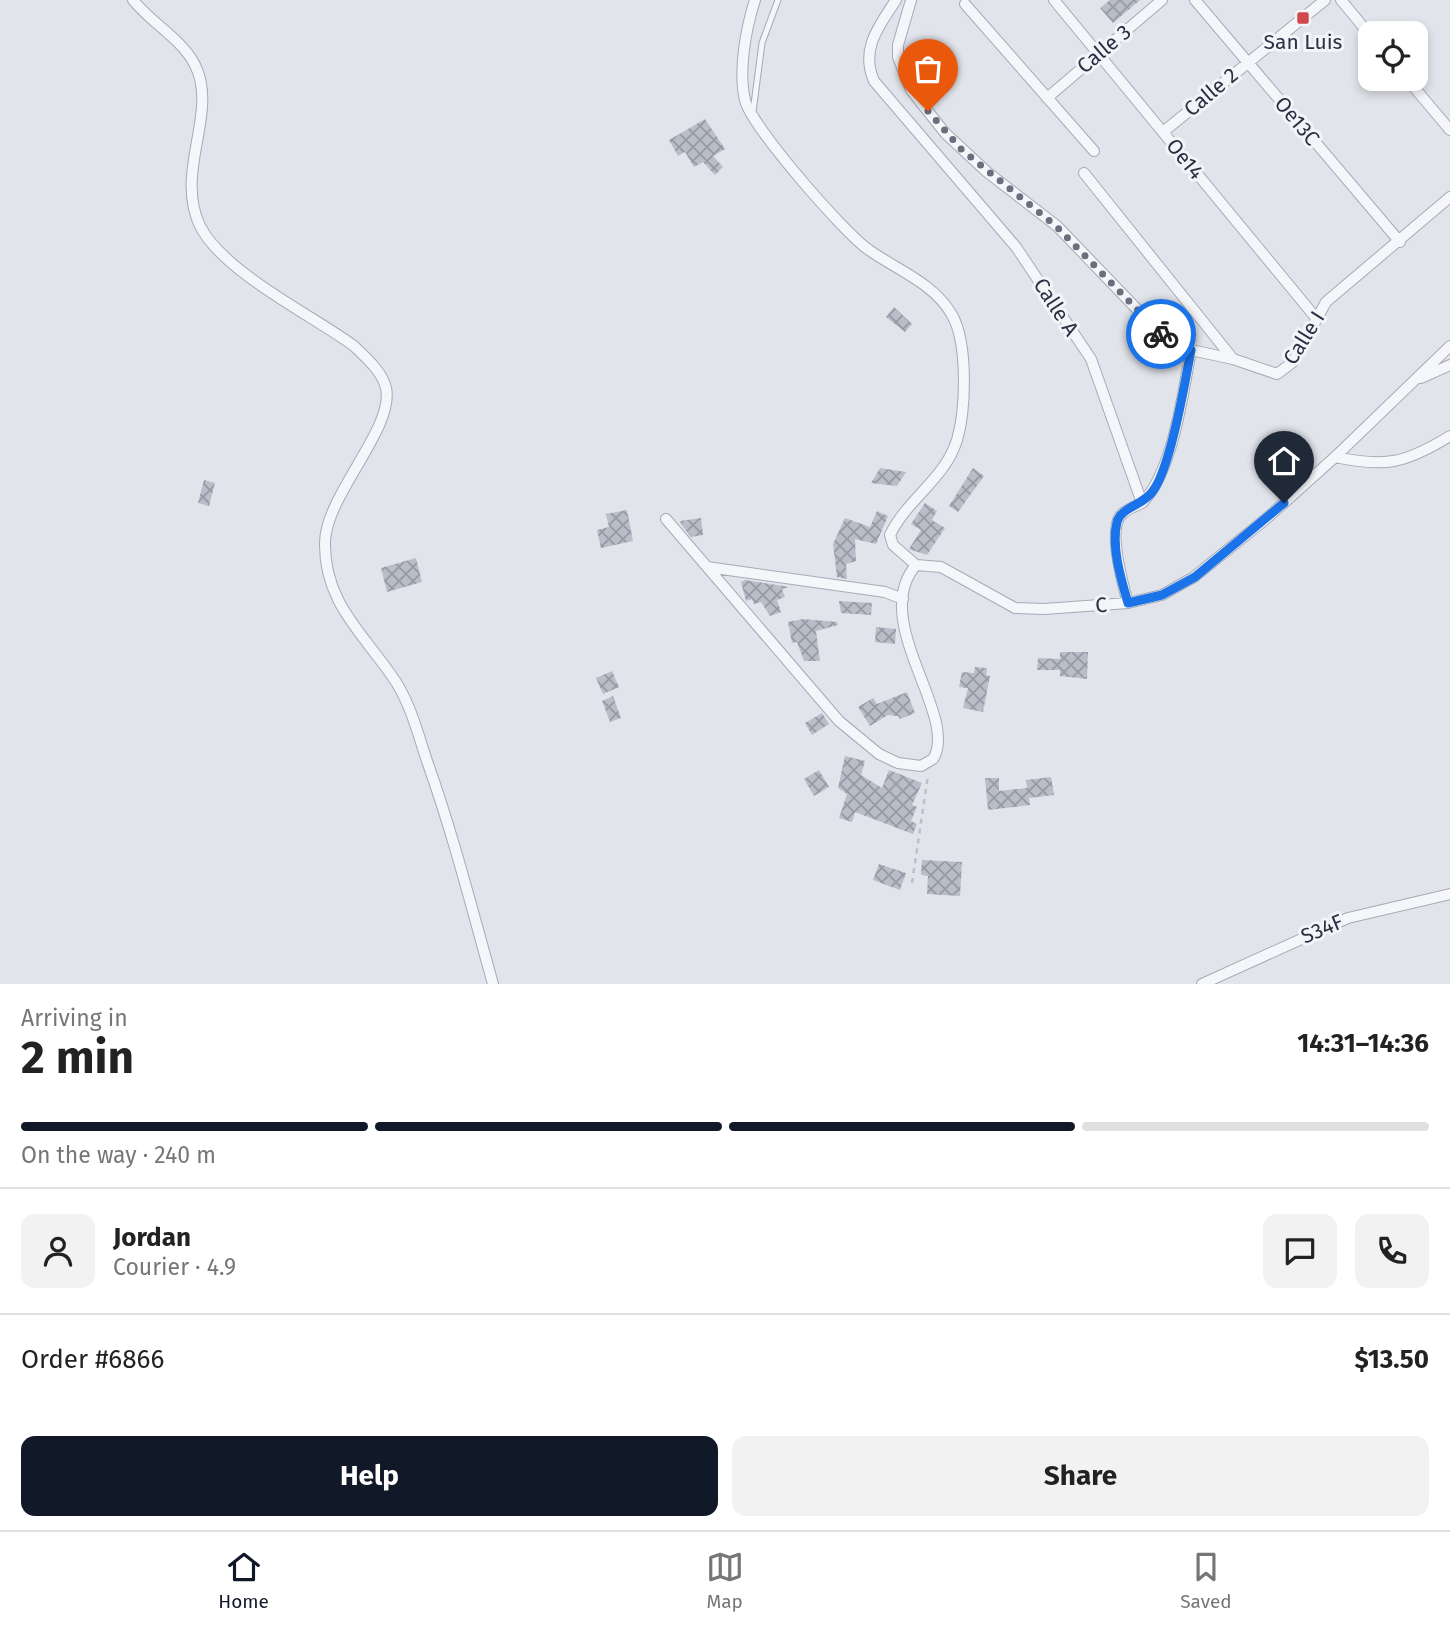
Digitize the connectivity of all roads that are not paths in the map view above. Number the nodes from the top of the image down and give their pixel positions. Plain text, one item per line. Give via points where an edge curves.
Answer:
1 (133, 0) edge
2 (755, 0) edge
3 (778, 0) edge
4 (896, 0) edge
5 (911, 0) edge
6 (1054, 0) edge
7 (1162, 0) edge
8 (1195, 0) edge
9 (1325, 0) edge
10 (1340, 0) edge
11 (965, 4) dead end
12 (1358, 21) edge
13 (1100, 53) junction
14 (1247, 61) junction
15 (1417, 91) edge
16 (1047, 98) junction
17 (753, 115) junction
18 (1450, 130) edge
19 (1163, 132) junction
20 (1094, 151) dead end
21 (1084, 173) dead end
22 (1450, 197) edge
23 (1400, 242) junction
24 (1316, 318) junction
25 (1450, 346) edge
26 (1191, 350) junction
27 (1233, 359) junction
28 (1450, 365) edge
29 (1412, 383) junction
30 (1450, 436) edge
31 (1335, 457) junction
32 (1142, 503) junction
33 (666, 519) dead end
34 (916, 565) junction
35 (706, 567) junction
36 (903, 599) junction
37 (1128, 603) junction
38 (1450, 894) edge
39 (493, 984) edge
40 (1202, 984) edge

1 - 39 street via 188,54 204,88 191,188 200,226 211,243 242,270 354,346 386,388 384,413 328,521 329,567 338,602 351,626 394,679 412,718 443,807
2 - 17 street via 744,62 744,97
3 - 17 lane via 762,43
4 - 32 street, Calle A via 869,48 867,61 874,81 1016,247 1091,359
5 - 26 street via 898,58 911,90 936,122 962,150 1056,226 1158,331
6 - 13 street, Oe14
7 - 13 street, Calle 3
8 - 14 street, Oe13C
9 - 14 street, Calle 2
10 - 12 street
11 - 16 street
13 - 16 street, Calle 3
13 - 19 street, Oe14
14 - 19 street, Calle 2
14 - 23 street, Oe13C
15 - 18 street
16 - 20 street
17 - 34 street via 849,234 916,278 946,306 957,326 965,380 956,443 941,471 890,535 893,545
19 - 24 street, Oe14
21 - 27 street
22 - 23 street, Calle I
23 - 24 street, Calle I via 1336,292
24 - 27 street, Calle I via 1293,362 1282,372 1272,374
25 - 29 street, C
26 - 27 street
26 - 32 street via 1162,471
28 - 29 street
29 - 31 street, C
30 - 31 street via 1393,464
31 - 37 street, C via 1195,577 1162,595
32 - 37 street via 1122,513 1116,526 1119,569
33 - 35 street
34 - 36 street via 906,579
34 - 37 street, C via 941,567 1015,608
35 - 36 street via 886,592
35 - 36 street via 839,721 879,754 912,766 929,764 938,741 928,695 902,625
38 - 40 street, S34F via 1348,918

